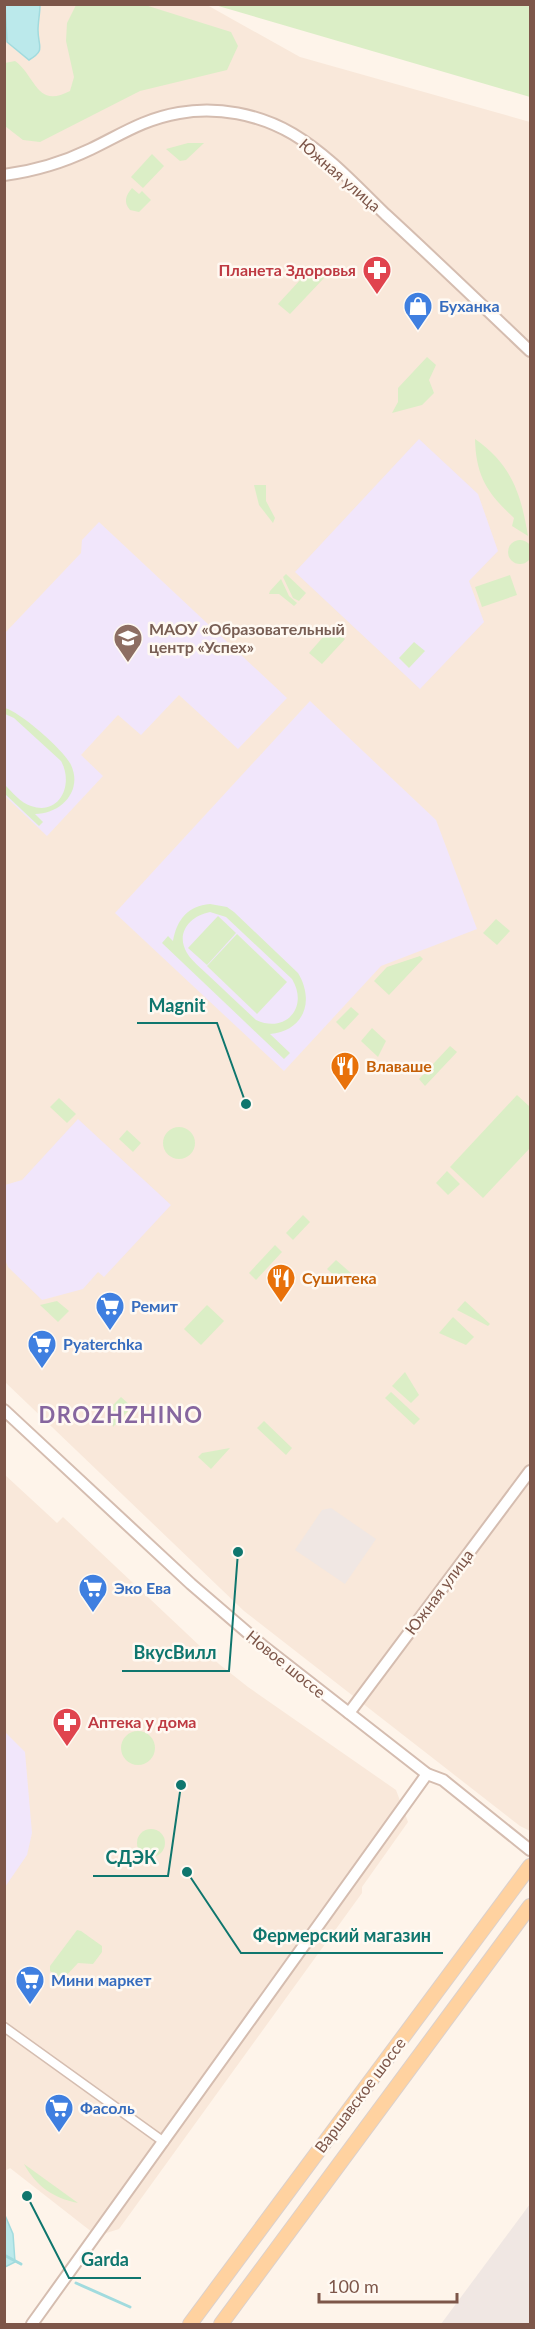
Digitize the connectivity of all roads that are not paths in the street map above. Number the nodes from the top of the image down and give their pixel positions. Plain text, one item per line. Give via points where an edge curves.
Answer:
1 (4, 175) edge
2 (531, 351) edge
3 (4, 1410) edge
4 (531, 1471) edge
5 (349, 1713) junction
6 (427, 1774) junction
7 (531, 1850) edge
8 (531, 1866) edge
9 (531, 1906) edge
10 (4, 2027) edge
11 (164, 2142) junction
12 (32, 2325) edge
13 (190, 2325) edge
14 (221, 2325) edge

1 - 2 street, Южная улица via 60,162 121,132 177,113 226,111 262,120 292,134 331,163
3 - 5 street, Новое шоссе via 191,1584
4 - 5 street, Южная улица
5 - 6 street, Новое шоссе
6 - 7 street, Новое шоссе via 443,1780
6 - 11 street
8 - 13 main road, Варшавское шоссе
9 - 14 main road, Варшавское шоссе
10 - 11 street
11 - 12 street

